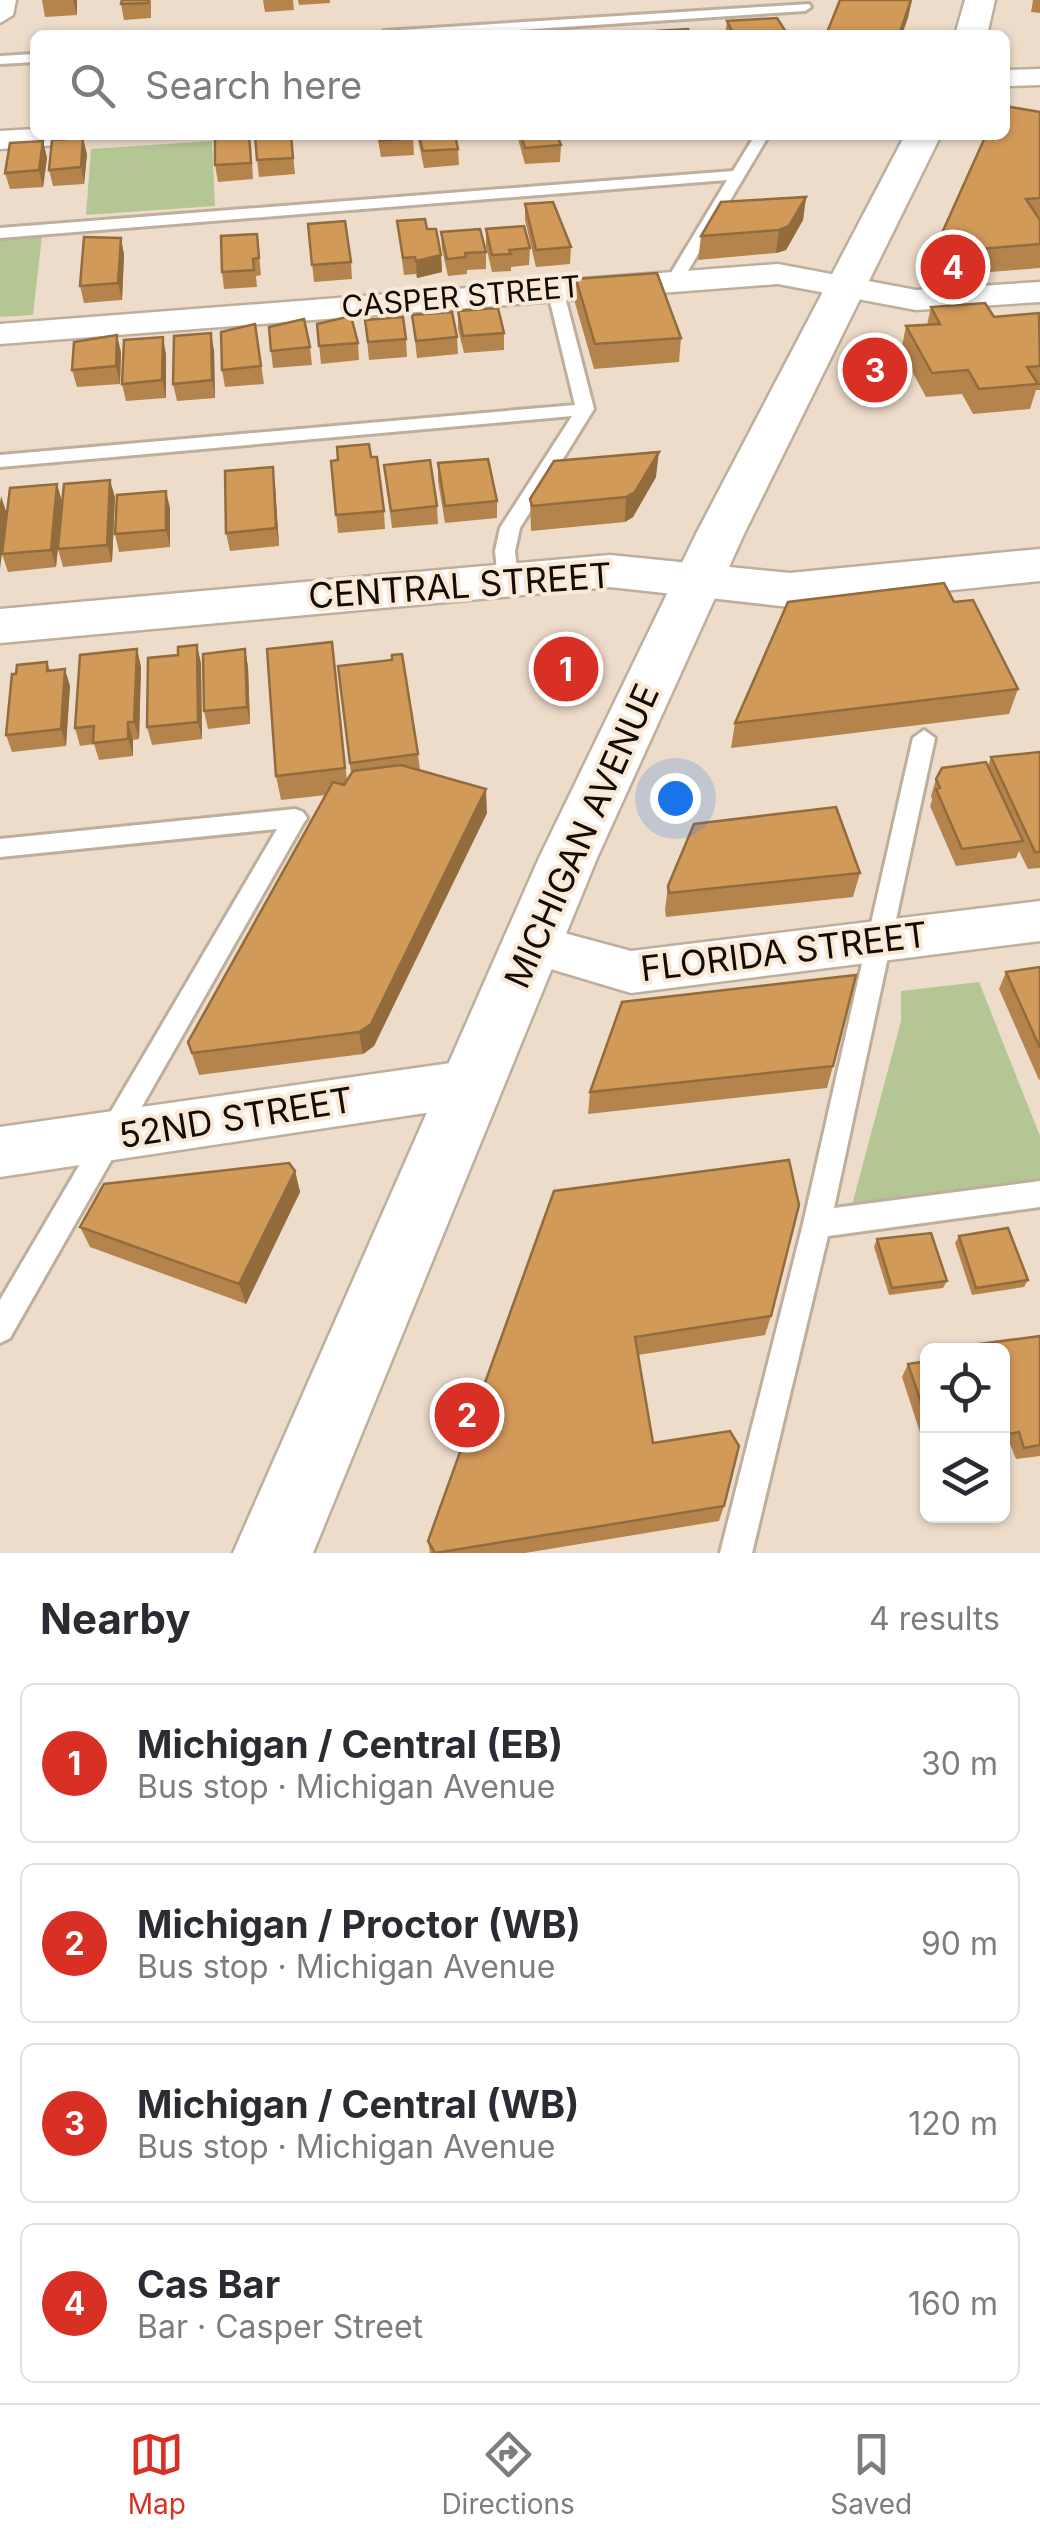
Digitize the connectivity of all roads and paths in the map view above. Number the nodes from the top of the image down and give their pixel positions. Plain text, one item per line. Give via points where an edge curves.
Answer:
1 (2, 0) edge
2 (980, 0) edge
3 (805, 7) dead end
4 (0, 15) edge
5 (459, 30) edge
6 (972, 30) edge
7 (30, 58) edge
8 (0, 60) edge
9 (1040, 77) edge
10 (1010, 78) edge
11 (30, 138) edge
12 (0, 140) edge
13 (759, 140) edge
14 (920, 140) edge
15 (738, 175) junction
16 (0, 233) edge
17 (674, 281) junction
18 (846, 286) junction
19 (554, 289) junction
20 (1040, 292) edge
21 (0, 334) edge
22 (585, 409) junction
23 (0, 461) edge
24 (1040, 565) edge
25 (508, 580) junction
26 (697, 580) junction
27 (0, 626) edge
28 (924, 738) dead end
29 (0, 848) edge
30 (1040, 921) edge
31 (880, 941) junction
32 (531, 944) junction
33 (472, 1083) junction
34 (109, 1140) junction
35 (0, 1152) edge
36 (1040, 1194) edge
37 (816, 1224) junction
38 (0, 1328) edge
39 (273, 1553) edge
40 (736, 1553) edge

1 - 4 street
2 - 6 main road
3 - 5 lane
7 - 8 lane
9 - 10 street
11 - 12 street
13 - 15 lane
14 - 18 main road, MICHIGAN AVENUE
15 - 16 lane
15 - 17 lane
17 - 18 street, CASPER STREET via 778,274
17 - 19 street, CASPER STREET
18 - 20 street, CASPER STREET via 916,300
18 - 26 main road, MICHIGAN AVENUE
19 - 21 street, CASPER STREET
19 - 22 lane
22 - 23 lane
22 - 25 lane via 510,528
24 - 26 main road, CENTRAL STREET via 790,590
25 - 26 main road, CENTRAL STREET via 610,572
25 - 27 main road, CENTRAL STREET
26 - 32 main road, MICHIGAN AVENUE
28 - 31 lane
29 - 34 lane via 295,818
30 - 31 street, FLORIDA STREET
31 - 32 street, FLORIDA STREET via 631,972
31 - 37 lane
32 - 33 main road, MICHIGAN AVENUE
33 - 34 street, 52ND STREET
33 - 39 main road, MICHIGAN AVENUE
34 - 35 street, 52ND STREET
34 - 38 lane
36 - 37 lane
37 - 40 lane

